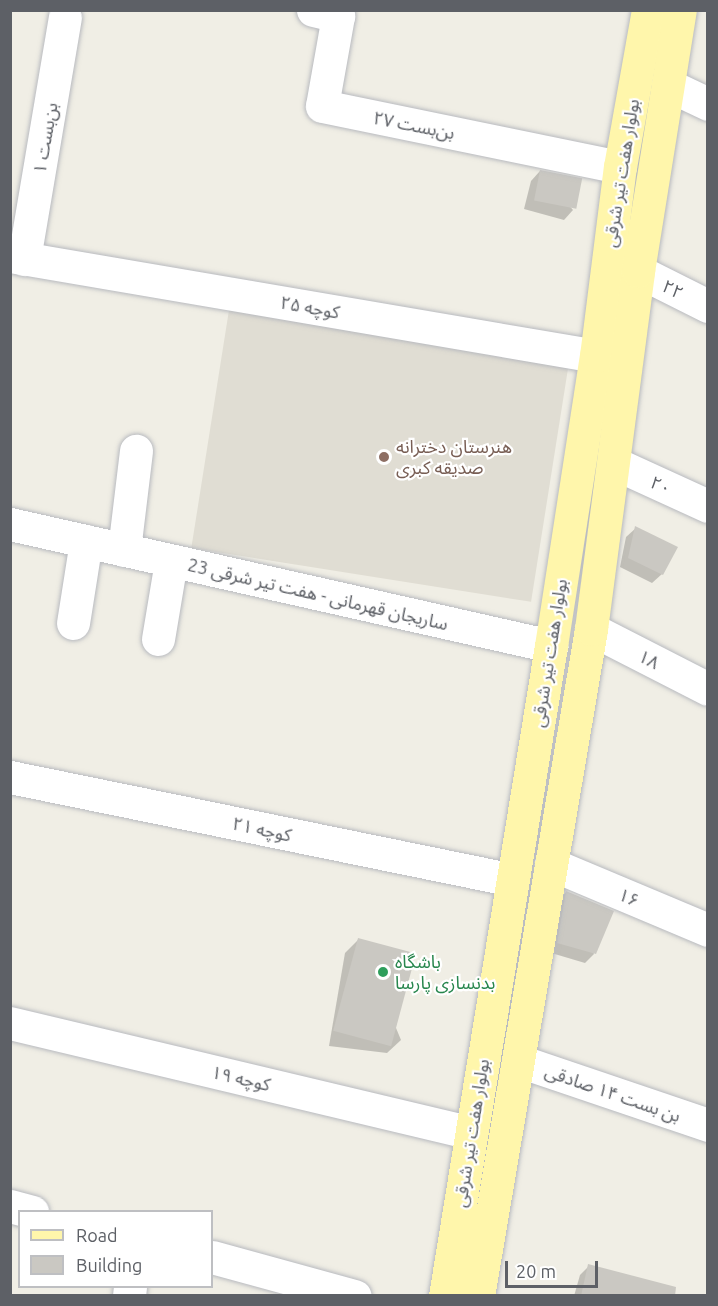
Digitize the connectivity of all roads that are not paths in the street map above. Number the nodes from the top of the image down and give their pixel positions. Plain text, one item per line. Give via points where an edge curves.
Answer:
1 (313, 10) edge
2 (648, 10) edge
3 (680, 10) edge
4 (65, 17) dead end
5 (668, 85) junction
6 (708, 104) edge
7 (620, 166) junction
8 (17, 257) edge
9 (638, 271) junction
10 (708, 306) edge
11 (596, 356) junction
12 (136, 451) dead end
13 (614, 463) junction
14 (708, 506) edge
15 (10, 524) edge
16 (86, 541) junction
17 (566, 545) junction
18 (124, 550) junction
19 (601, 553) junction
20 (171, 561) junction
21 (73, 623) dead end
22 (591, 629) junction
23 (158, 639) dead end
24 (550, 646) junction
25 (708, 689) edge
26 (10, 777) edge
27 (551, 864) junction
28 (513, 880) junction
29 (708, 930) edge
30 (10, 1023) edge
31 (519, 1061) junction
32 (708, 1125) edge
33 (471, 1133) junction
34 (10, 1206) edge
35 (25, 1210) edge
36 (213, 1257) edge
37 (355, 1296) edge
38 (445, 1296) edge
39 (478, 1296) edge

1 - 7 street, بن‌بست ۲۷ via 338,16 322,106
2 - 7 main road, بولوار هفت تیر شرقی
3 - 5 main road, بولوار هفت تیر شرقی
4 - 8 street, بن‌بست ۱
5 - 6 street
5 - 9 main road, بولوار هفت تیر شرقی
7 - 11 main road, بولوار هفت تیر شرقی
8 - 11 street, کوچه ۲۵
9 - 10 street, ۲۲
9 - 13 main road, بولوار هفت تیر شرقی
11 - 17 main road, بولوار هفت تیر شرقی
12 - 18 street
13 - 14 street, ۲۰
13 - 19 main road, بولوار هفت تیر شرقی
15 - 16 street, ساریجان قهرمانی - هفت تیر شرقی 23
16 - 18 street, ساریجان قهرمانی - هفت تیر شرقی 23
16 - 21 street
17 - 19 main road
17 - 24 main road, بولوار هفت تیر شرقی
18 - 20 street, ساریجان قهرمانی - هفت تیر شرقی 23
19 - 22 main road, بولوار هفت تیر شرقی
20 - 23 street
20 - 24 street, ساریجان قهرمانی - هفت تیر شرقی 23
22 - 25 street, ۱۸
22 - 27 main road, بولوار هفت تیر شرقی
24 - 28 main road, بولوار هفت تیر شرقی
26 - 28 street, کوچه ۲۱
27 - 29 street, ۱۶
27 - 31 main road, بولوار هفت تیر شرقی
28 - 33 main road, بولوار هفت تیر شرقی
30 - 33 street, کوچه ۱۹
31 - 32 street, بن بست ۱۴ صادقی
31 - 39 main road, بولوار هفت تیر شرقی
33 - 38 main road, بولوار هفت تیر شرقی
34 - 35 street
36 - 37 street

